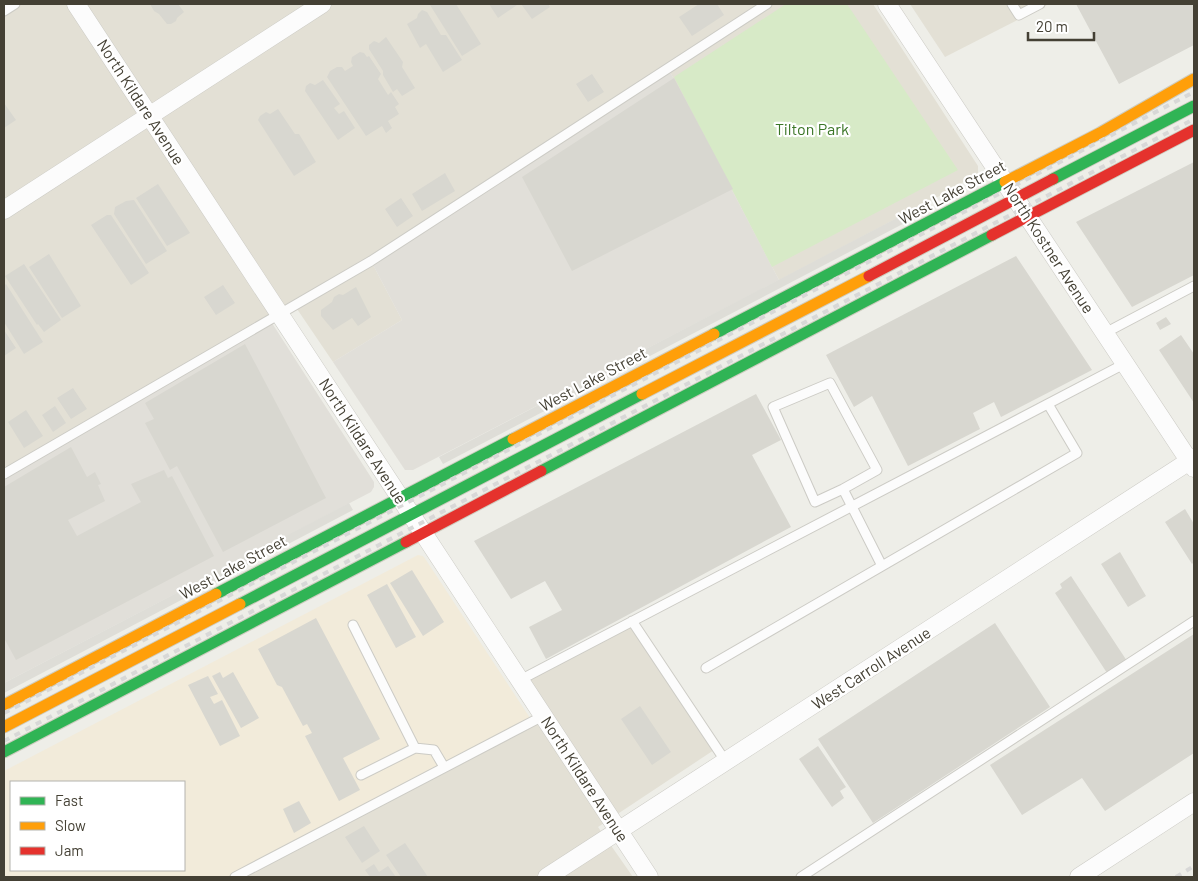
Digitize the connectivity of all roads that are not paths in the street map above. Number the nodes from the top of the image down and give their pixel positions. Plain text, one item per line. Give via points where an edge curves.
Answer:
1 (14, 4) edge
2 (76, 4) edge
3 (322, 4) edge
4 (767, 4) edge
5 (887, 4) edge
6 (1012, 4) edge
7 (1040, 4) edge
8 (4, 10) edge
9 (1194, 79) edge
10 (1194, 106) edge
11 (150, 115) junction
12 (1194, 130) edge
13 (1006, 182) junction
14 (1017, 198) junction
15 (4, 210) edge
16 (1029, 216) junction
17 (1194, 286) edge
18 (280, 315) junction
19 (1105, 333) junction
20 (1126, 364) junction
21 (1048, 404) junction
22 (1193, 462) edge
23 (4, 474) edge
24 (843, 489) junction
25 (400, 498) junction
26 (852, 506) junction
27 (411, 514) junction
28 (422, 532) junction
29 (882, 566) junction
30 (632, 621) junction
31 (1194, 621) edge
32 (353, 624) dead end
33 (706, 668) dead end
34 (520, 680) junction
35 (4, 705) edge
36 (543, 716) junction
37 (4, 727) edge
38 (415, 748) junction
39 (4, 752) edge
40 (726, 762) junction
41 (444, 767) junction
42 (361, 775) dead end
43 (1194, 802) edge
44 (618, 831) junction
45 (235, 877) edge
46 (547, 877) edge
47 (649, 877) edge
48 (801, 877) edge
49 (1079, 877) edge

1 - 8 lane
2 - 11 street, North Kildare Avenue
3 - 11 street
4 - 18 lane via 379,255
5 - 13 street, North Kostner Avenue
6 - 7 lane via 1019,14
9 - 13 main road, West Lake Street
10 - 14 main road
11 - 15 street
11 - 18 street, North Kildare Avenue
12 - 16 main road
13 - 14 street, North Kostner Avenue
13 - 25 main road, West Lake Street
14 - 16 street, North Kostner Avenue
14 - 27 main road
16 - 19 street, North Kostner Avenue
16 - 28 main road
17 - 19 lane
18 - 23 lane
18 - 25 street, North Kildare Avenue
19 - 20 street, North Kostner Avenue
20 - 21 lane
20 - 22 street, North Kostner Avenue
21 - 26 lane
21 - 29 lane via 1078,453
22 - 40 street, West Carroll Avenue
24 - 24 lane via 877,470 830,383 773,407 814,502
24 - 26 lane
25 - 27 street, North Kildare Avenue
25 - 35 main road, West Lake Street
26 - 29 lane
26 - 30 lane
27 - 28 street, North Kildare Avenue
27 - 37 main road
28 - 34 street, North Kildare Avenue
28 - 39 main road
29 - 33 lane
30 - 34 lane
30 - 40 lane
31 - 48 lane
32 - 38 lane
34 - 36 street, North Kildare Avenue
36 - 41 lane
36 - 44 street, North Kildare Avenue
38 - 41 lane via 434,750
38 - 42 lane
40 - 44 street, West Carroll Avenue
41 - 45 lane
43 - 49 street
44 - 46 street, West Carroll Avenue
44 - 47 street, North Kildare Avenue

